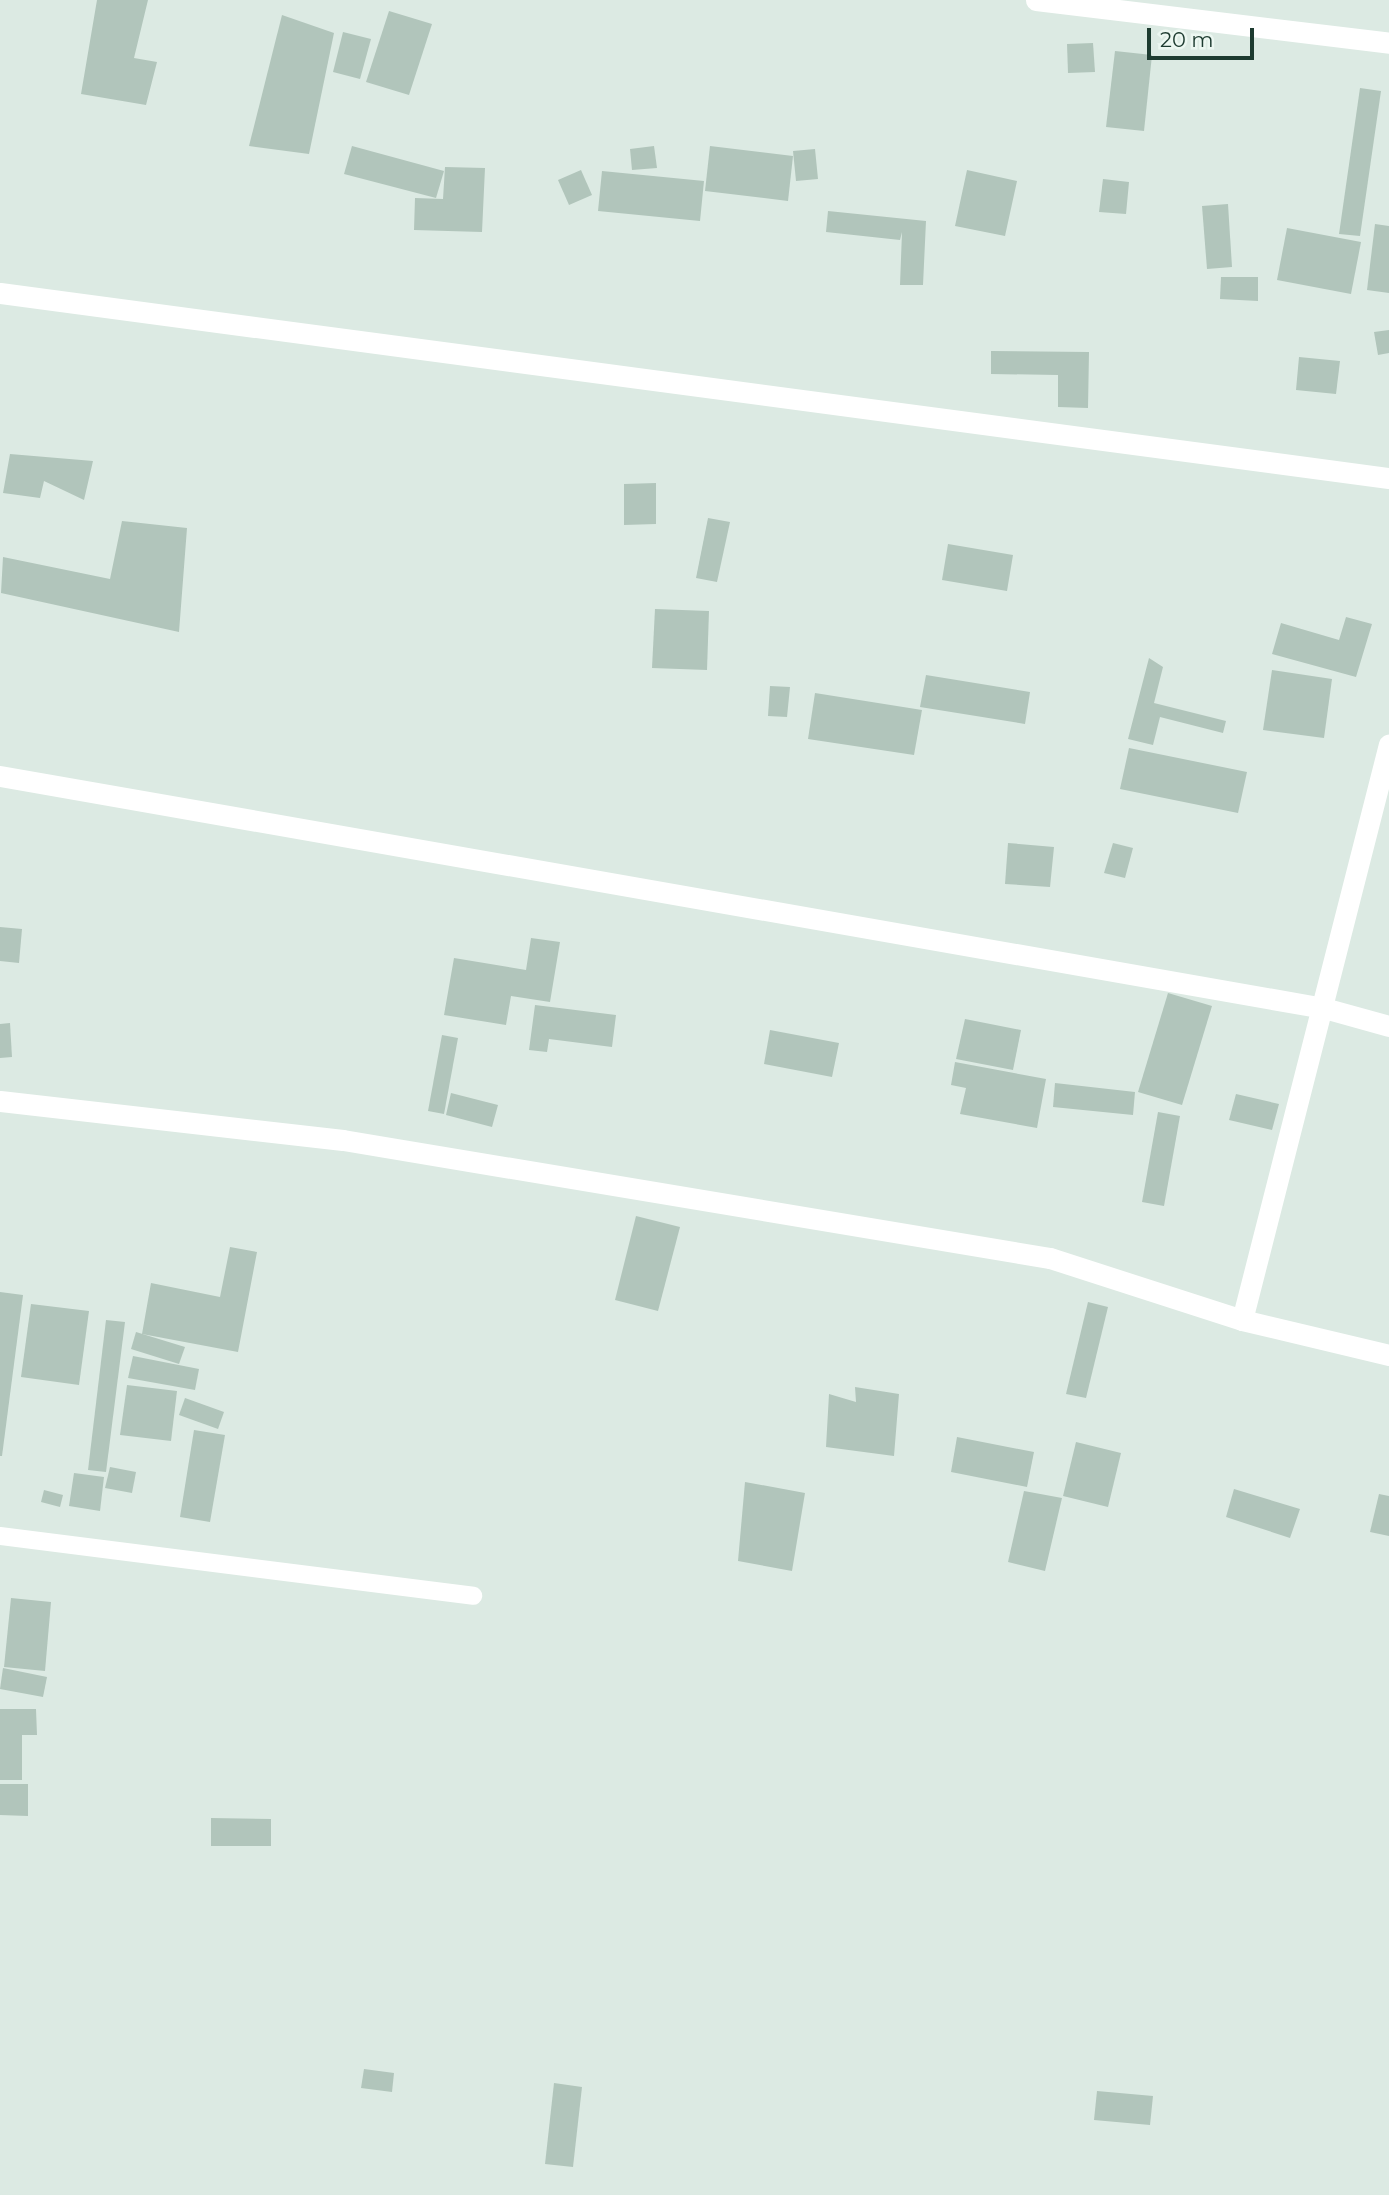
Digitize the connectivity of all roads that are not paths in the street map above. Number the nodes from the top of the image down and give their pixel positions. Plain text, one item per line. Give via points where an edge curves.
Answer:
1 (1036, 0) edge
2 (1389, 43) edge
3 (0, 293) edge
4 (1389, 478) edge
5 (1389, 744) edge
6 (0, 776) edge
7 (1381, 792) edge
8 (1324, 1008) junction
9 (1389, 1026) edge
10 (0, 1101) edge
11 (1242, 1320) junction
12 (1389, 1355) edge
13 (0, 1536) edge
14 (473, 1596) dead end

1 - 2 street
3 - 4 street
5 - 7 street
6 - 8 street
7 - 8 street
8 - 9 street
8 - 11 street
10 - 11 street via 343,1140 1050,1258
11 - 12 street
13 - 14 lane

